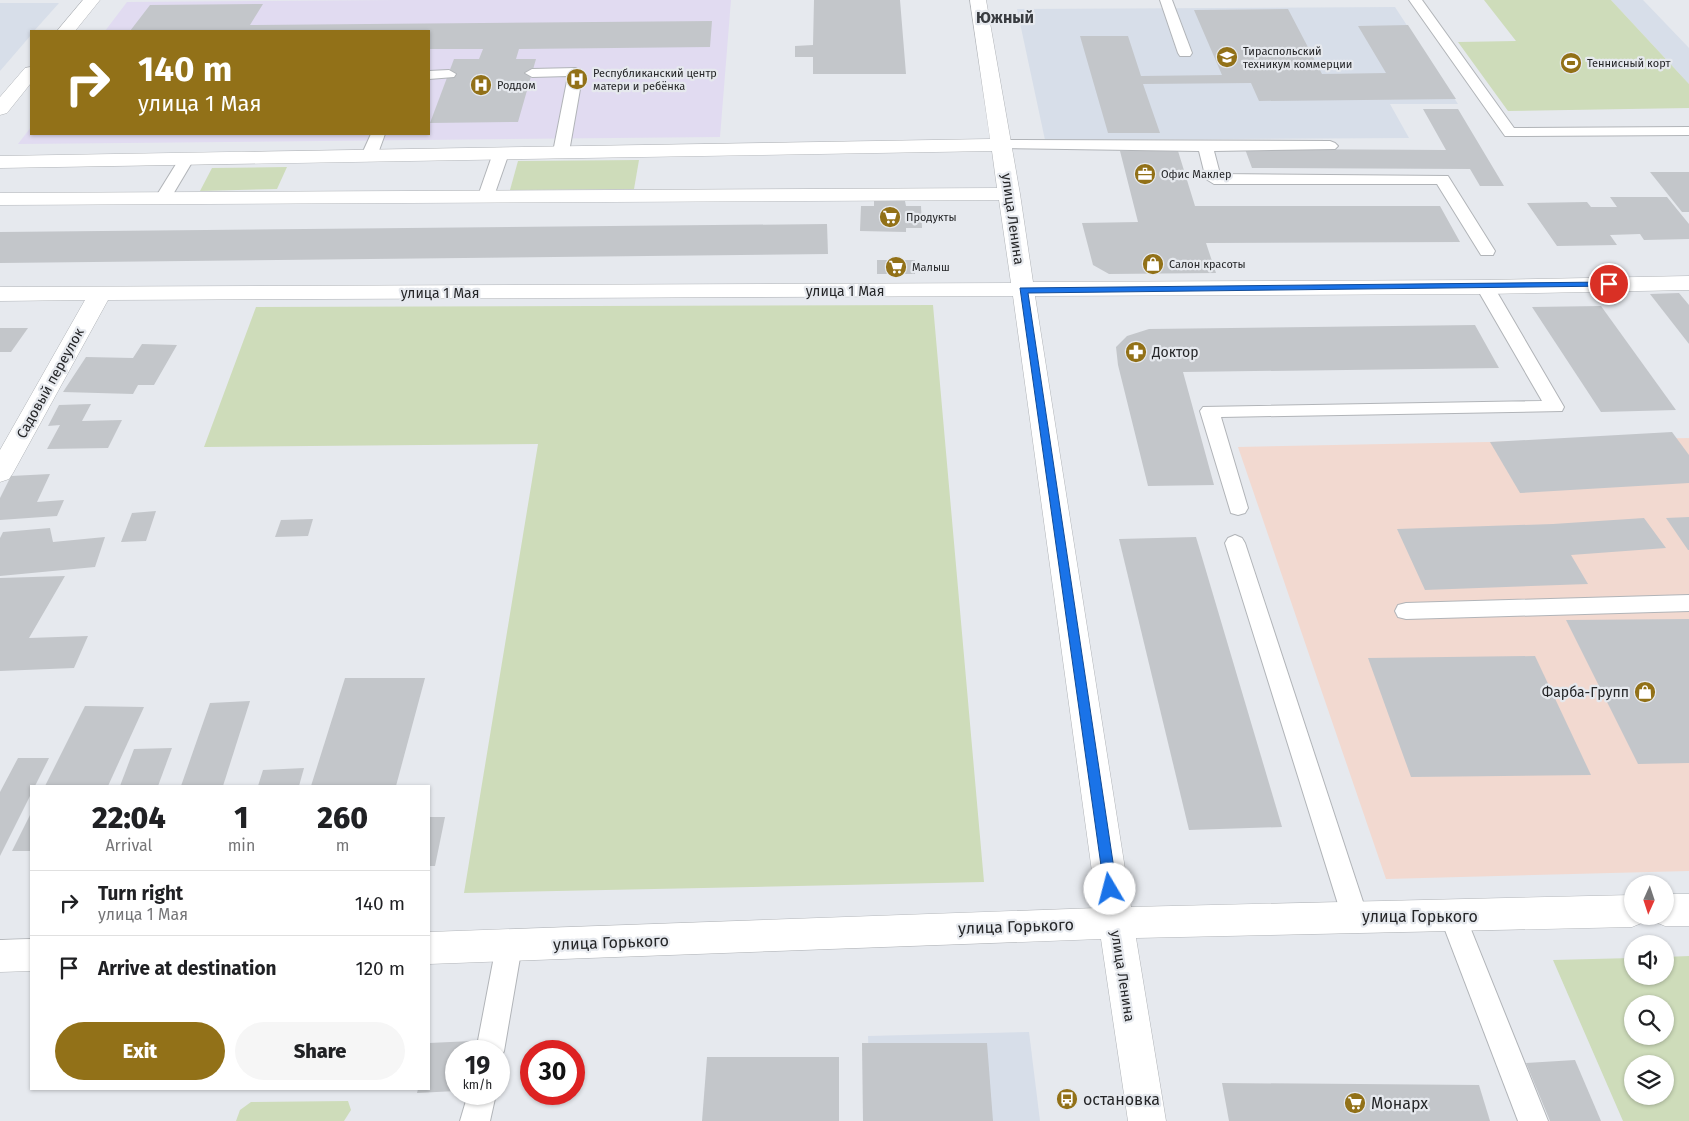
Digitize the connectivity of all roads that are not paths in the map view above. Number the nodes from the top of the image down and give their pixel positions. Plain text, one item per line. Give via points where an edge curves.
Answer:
1 (92, 0) edge
2 (978, 0) edge
3 (1166, 0) edge
4 (1415, 0) edge
5 (67, 30) edge
6 (1185, 53) dead end
7 (532, 73) dead end
8 (430, 74) edge
9 (449, 74) dead end
10 (29, 77) edge
11 (0, 109) edge
12 (1689, 131) edge
13 (378, 135) edge
14 (1002, 145) junction
15 (1330, 146) dead end
16 (1204, 147) junction
17 (561, 152) junction
18 (501, 154) junction
19 (369, 156) junction
20 (186, 159) junction
21 (0, 162) edge
22 (1010, 194) junction
23 (486, 196) junction
24 (163, 198) junction
25 (0, 199) edge
26 (1487, 252) dead end
27 (1689, 283) edge
28 (1485, 287) junction
29 (1023, 290) junction
30 (0, 294) edge
31 (100, 294) junction
32 (0, 473) edge
33 (1238, 508) dead end
34 (1235, 542) dead end
35 (1689, 603) edge
36 (1406, 611) dead end
37 (1674, 910) edge
38 (1689, 910) edge
39 (1624, 911) edge
40 (1355, 917) junction
41 (1453, 917) junction
42 (1115, 923) junction
43 (509, 946) junction
44 (430, 948) edge
45 (30, 955) edge
46 (0, 956) edge
47 (492, 1040) edge
48 (479, 1105) edge
49 (475, 1121) edge
50 (1147, 1121) edge
51 (1533, 1121) edge

1 - 5 street
2 - 14 street, улица Ленина
3 - 6 lane
4 - 12 lane via 1510,133
7 - 17 lane via 576,72
8 - 9 lane
10 - 11 street
13 - 19 lane
14 - 16 lane
14 - 17 street
14 - 22 street, улица Ленина
15 - 16 lane
16 - 26 lane via 1214,179 1442,179
17 - 18 street
18 - 19 street
18 - 23 lane
19 - 20 street
20 - 21 street
20 - 24 lane
22 - 23 street
22 - 29 street, улица Ленина
23 - 24 street
24 - 25 street
27 - 28 street, улица 1 Мая
28 - 29 street, улица 1 Мая
28 - 33 lane via 1556,407 1210,411
29 - 31 street, улица 1 Мая
29 - 42 street, улица Ленина
30 - 31 street, улица 1 Мая
31 - 32 street, Садовый переулок
34 - 40 lane
35 - 36 lane
37 - 38 street
39 - 41 street, улица Горького
40 - 41 street, улица Горького
40 - 42 street, улица Горького
41 - 51 lane
42 - 43 street, улица Горького
42 - 50 street, улица Ленина
43 - 44 street, улица Горького
43 - 47 lane
45 - 46 street
48 - 49 lane

